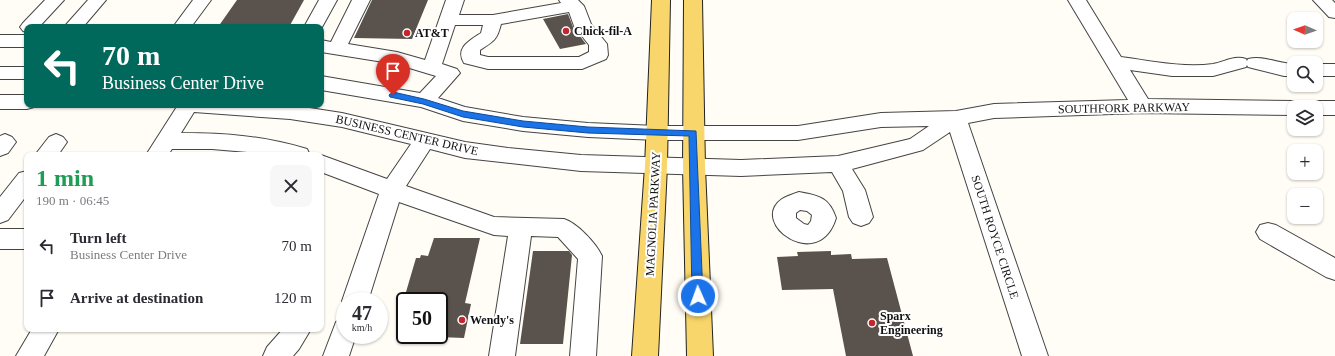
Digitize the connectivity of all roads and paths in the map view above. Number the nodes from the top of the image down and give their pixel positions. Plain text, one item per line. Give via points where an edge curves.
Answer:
1 (55, 0) edge
2 (97, 0) edge
3 (202, 0) edge
4 (328, 0) edge
5 (361, 0) edge
6 (454, 0) edge
7 (661, 0) edge
8 (693, 0) edge
9 (1077, 0) edge
10 (1322, 0) edge
11 (571, 3) edge
12 (1335, 13) edge
13 (448, 20) junction
14 (493, 20) junction
15 (32, 24) edge
16 (76, 24) edge
17 (184, 24) edge
18 (315, 24) edge
19 (329, 47) edge
20 (1115, 62) junction
21 (431, 68) junction
22 (1287, 70) edge
23 (1323, 70) edge
24 (1335, 70) edge
25 (0, 73) edge
26 (24, 73) edge
27 (324, 83) edge
28 (424, 101) junction
29 (0, 102) edge
30 (24, 102) edge
31 (1142, 106) junction
32 (186, 108) edge
33 (234, 108) edge
34 (1287, 108) edge
35 (1323, 108) edge
36 (1335, 108) edge
37 (956, 118) junction
38 (657, 133) junction
39 (693, 133) junction
40 (425, 140) junction
41 (162, 148) edge
42 (287, 152) edge
43 (324, 163) edge
44 (838, 164) junction
45 (656, 166) junction
46 (694, 167) junction
47 (24, 184) edge
48 (392, 190) junction
49 (0, 214) edge
50 (861, 217) dead end
51 (521, 226) junction
52 (1268, 232) dead end
53 (0, 239) edge
54 (24, 239) edge
55 (1335, 270) edge
56 (358, 292) edge
57 (44, 332) edge
58 (296, 332) edge
59 (340, 344) edge
60 (29, 356) edge
61 (276, 356) edge
62 (336, 356) edge
63 (502, 356) edge
64 (583, 356) edge
65 (645, 356) edge
66 (700, 356) edge
67 (1035, 356) edge

1 - 15 street
2 - 16 street
3 - 17 street
4 - 18 street
5 - 19 street
6 - 13 street
7 - 38 main road, MAGNOLIA PARKWAY
8 - 39 main road
9 - 20 street
10 - 12 street
11 - 14 street
11 - 14 street via 583,26 598,44 599,55 582,63 488,63 471,59 471,48 489,36
13 - 14 street
13 - 21 street
19 - 21 street via 397,58
20 - 22 street via 1172,70 1213,70 1247,63
20 - 31 street
21 - 28 street via 450,73
23 - 24 street
25 - 26 street
27 - 28 street
28 - 38 street via 463,114 523,124
29 - 30 street
31 - 34 street, SOUTHFORK PARKWAY
31 - 37 street, SOUTHFORK PARKWAY via 994,111
32 - 41 street
33 - 40 street, BUSINESS CENTER DRIVE via 327,117
35 - 36 street
37 - 39 street, SOUTHFORK PARKWAY via 881,120 798,133
37 - 44 street, SOUTHFORK PARKWAY via 916,145
37 - 67 street, SOUTH ROYCE CIRCLE
38 - 39 street
38 - 45 main road, MAGNOLIA PARKWAY
39 - 46 main road
40 - 45 street, BUSINESS CENTER DRIVE via 465,150 508,156 581,163
40 - 48 street
41 - 42 street via 212,141 260,145
43 - 48 street
44 - 46 street, SOUTHFORK PARKWAY
44 - 50 street via 854,190
45 - 46 street, BUSINESS CENTER DRIVE
45 - 65 main road, MAGNOLIA PARKWAY
46 - 66 main road
47 - 49 street
48 - 51 street via 494,226
48 - 56 street
51 - 63 street
51 - 64 street via 564,228 590,256
52 - 55 street
53 - 54 street
57 - 60 street
58 - 61 street
59 - 62 street

